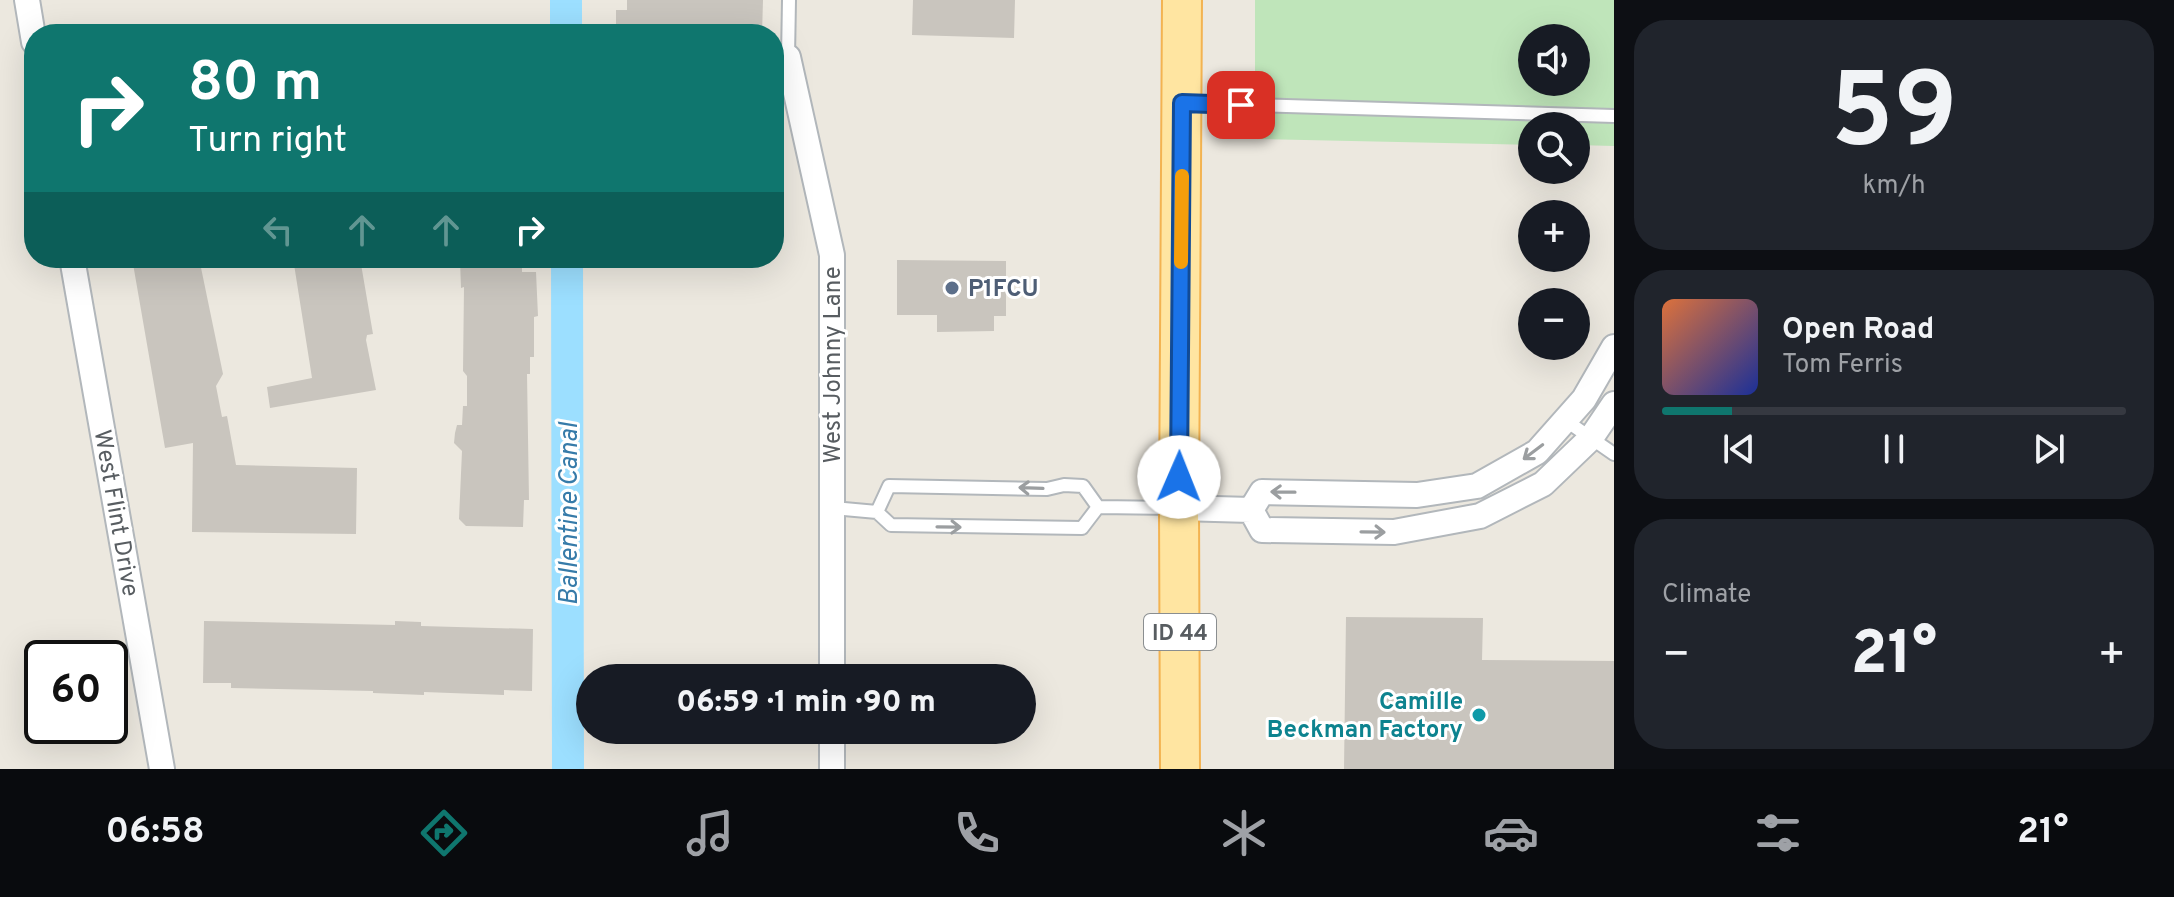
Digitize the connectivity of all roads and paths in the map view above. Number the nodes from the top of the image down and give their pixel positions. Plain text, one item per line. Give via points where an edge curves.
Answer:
1 (27, 0) edge
2 (789, 0) edge
3 (1182, 0) edge
4 (31, 24) edge
5 (788, 57) joint
6 (1182, 103) junction
7 (1614, 116) edge
8 (74, 268) edge
9 (1614, 347) edge
10 (1614, 404) edge
11 (1565, 420) junction
12 (1591, 438) junction
13 (1614, 454) edge
14 (1098, 507) junction
15 (833, 508) junction
16 (1179, 508) junction
17 (1251, 510) junction
18 (877, 512) junction
19 (832, 664) edge
20 (832, 744) edge
21 (162, 769) edge
22 (832, 769) edge
23 (1180, 769) edge

1 - 4 street
2 - 5 lane
3 - 6 main road, ID 44
5 - 15 street, West Johnny Lane via 832,255
6 - 7 lane
6 - 16 main road, ID 44
8 - 21 street, West Flint Drive
9 - 11 street via 1584,399
10 - 12 street
11 - 12 lane
11 -> 17 street via 1537,452 1477,486 1417,495 1262,492
12 - 13 lane
17 -> 12 street via 1262,530 1394,532 1480,516 1543,484
14 - 16 lane
18 -> 14 lane via 891,525 1082,528
14 -> 18 lane via 1083,486 889,486
15 - 18 lane
15 - 19 street, West Johnny Lane
16 - 17 street
16 - 23 main road, ID 44
20 - 22 street

